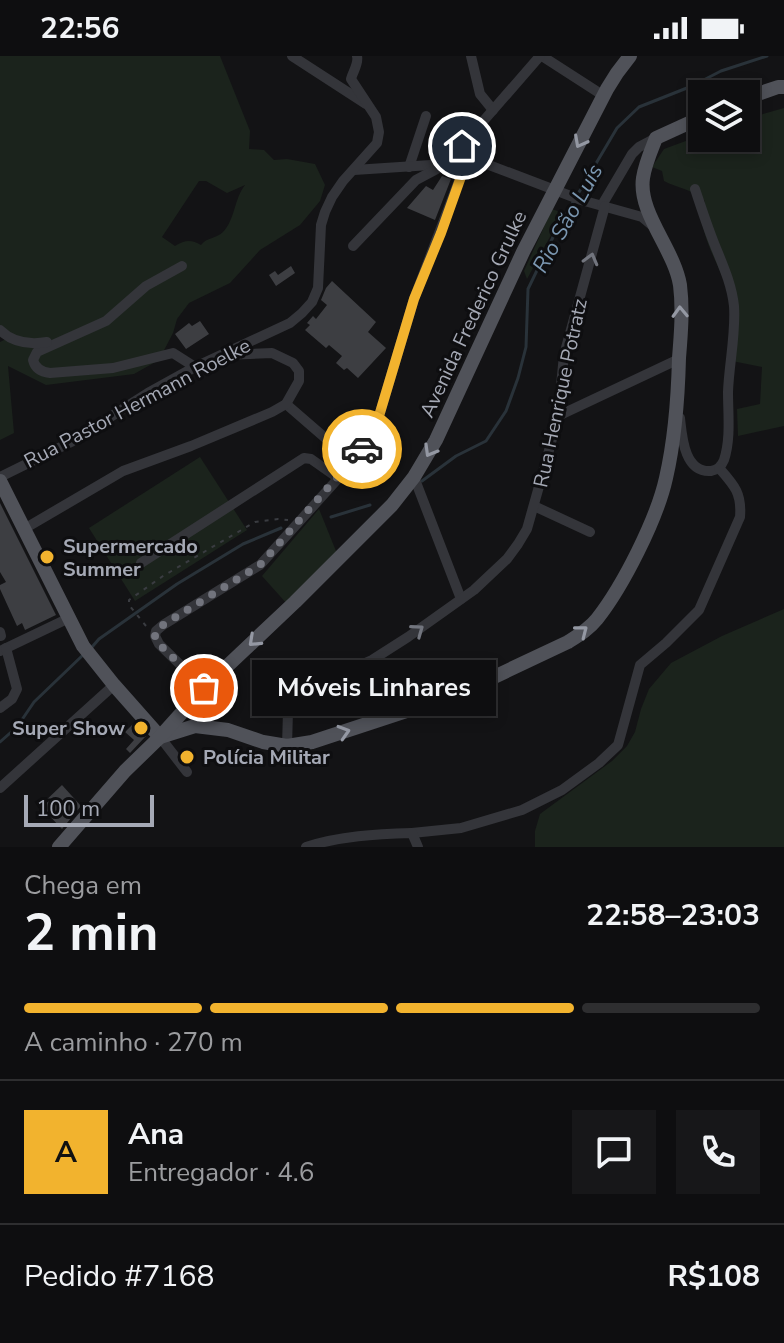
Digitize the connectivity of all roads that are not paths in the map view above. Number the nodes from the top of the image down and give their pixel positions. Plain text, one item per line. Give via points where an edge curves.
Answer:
1 (292, 56) edge
2 (357, 56) edge
3 (471, 56) edge
4 (541, 56) edge
5 (630, 56) edge
6 (784, 87) edge
7 (760, 93) edge
8 (604, 96) junction
9 (371, 107) junction
10 (493, 110) junction
11 (426, 116) dead end
12 (688, 123) edge
13 (656, 138) junction
14 (468, 157) junction
15 (446, 164) junction
16 (409, 167) junction
17 (354, 170) junction
18 (695, 189) dead end
19 (560, 191) junction
20 (604, 206) junction
21 (659, 232) junction
22 (353, 246) dead end
23 (182, 266) dead end
24 (0, 330) edge
25 (76, 335) junction
26 (218, 355) junction
27 (679, 359) junction
28 (195, 367) junction
29 (678, 400) junction
30 (286, 404) junction
31 (558, 416) junction
32 (353, 462) junction
33 (719, 468) junction
34 (414, 477) junction
35 (338, 478) junction
36 (0, 479) edge
37 (534, 506) junction
38 (24, 529) junction
39 (590, 532) dead end
40 (141, 563) dead end
41 (461, 599) junction
42 (67, 619) junction
43 (3, 649) edge
44 (114, 685) junction
45 (200, 694) junction
46 (0, 708) edge
47 (209, 727) junction
48 (160, 737) junction
49 (287, 746) junction
50 (187, 772) dead end
51 (0, 788) edge
52 (412, 833) junction
53 (64, 844) edge
54 (306, 847) edge
55 (418, 847) edge

1 - 9 street
2 - 9 street via 351,79
3 - 10 street via 480,94
4 - 8 street
4 - 10 street
5 - 8 main road, Avenida Frederico Grulke
6 - 7 main road
8 -> 19 main road, Avenida Frederico Grulke
9 - 17 street, Rua Pastor Hermann Roelke via 378,124 377,143
10 - 15 street
11 - 16 street
12 - 13 main road
13 - 20 street, Rua Henrique Potratz via 632,154
13 - 21 main road via 642,195
14 - 15 street
14 - 19 street
14 - 32 street via 414,299 379,416
15 - 16 street
15 - 22 street via 416,180
16 - 17 street
17 - 26 street, Rua Pastor Hermann Roelke via 325,212 312,302 290,323
18 - 33 street via 734,306 728,443
19 - 20 street
19 -> 34 main road, Avenida Frederico Grulke via 523,252
20 - 21 street via 642,217
31 -> 20 street, Rua Henrique Potratz via 564,355
27 -> 21 main road via 680,285
23 - 25 street via 146,286 106,321
24 - 25 street via 12,339 36,344
25 - 28 street via 37,352 34,366 50,373 113,368 173,353
26 - 28 street, Rua Pastor Hermann Roelke
26 - 30 street via 272,353 293,363 299,381
27 - 29 main road
27 - 31 street
28 - 36 street, Rua Pastor Hermann Roelke
29 - 33 street via 689,458 699,468
49 -> 29 main road via 458,694 584,632 634,560 661,497
30 - 32 street
30 - 38 street via 123,471
31 - 37 street, Rua Henrique Potratz
32 - 35 street
33 - 52 street via 735,485 740,517 699,610 640,665 618,745 562,790 522,810 461,828
34 - 41 street
34 -> 45 main road, Avenida Frederico Grulke
35 - 40 street via 304,458
35 - 45 street via 260,565 158,628 159,644
36 - 38 main road
37 - 39 street
37 - 41 street, Rua Henrique Potratz via 527,529 507,559
38 - 42 main road
49 -> 41 street, Rua Henrique Potratz via 288,711 299,695 372,660
42 - 43 street
42 - 44 main road
43 - 46 street via 17,689
44 - 48 main road
44 - 51 street
45 - 47 main road
45 - 48 main road, Avenida Frederico Grulke
47 - 48 main road
47 - 49 main road
48 - 50 street
48 - 53 main road, Avenida Frederico Grulke
52 - 54 street via 373,834
52 - 55 street

